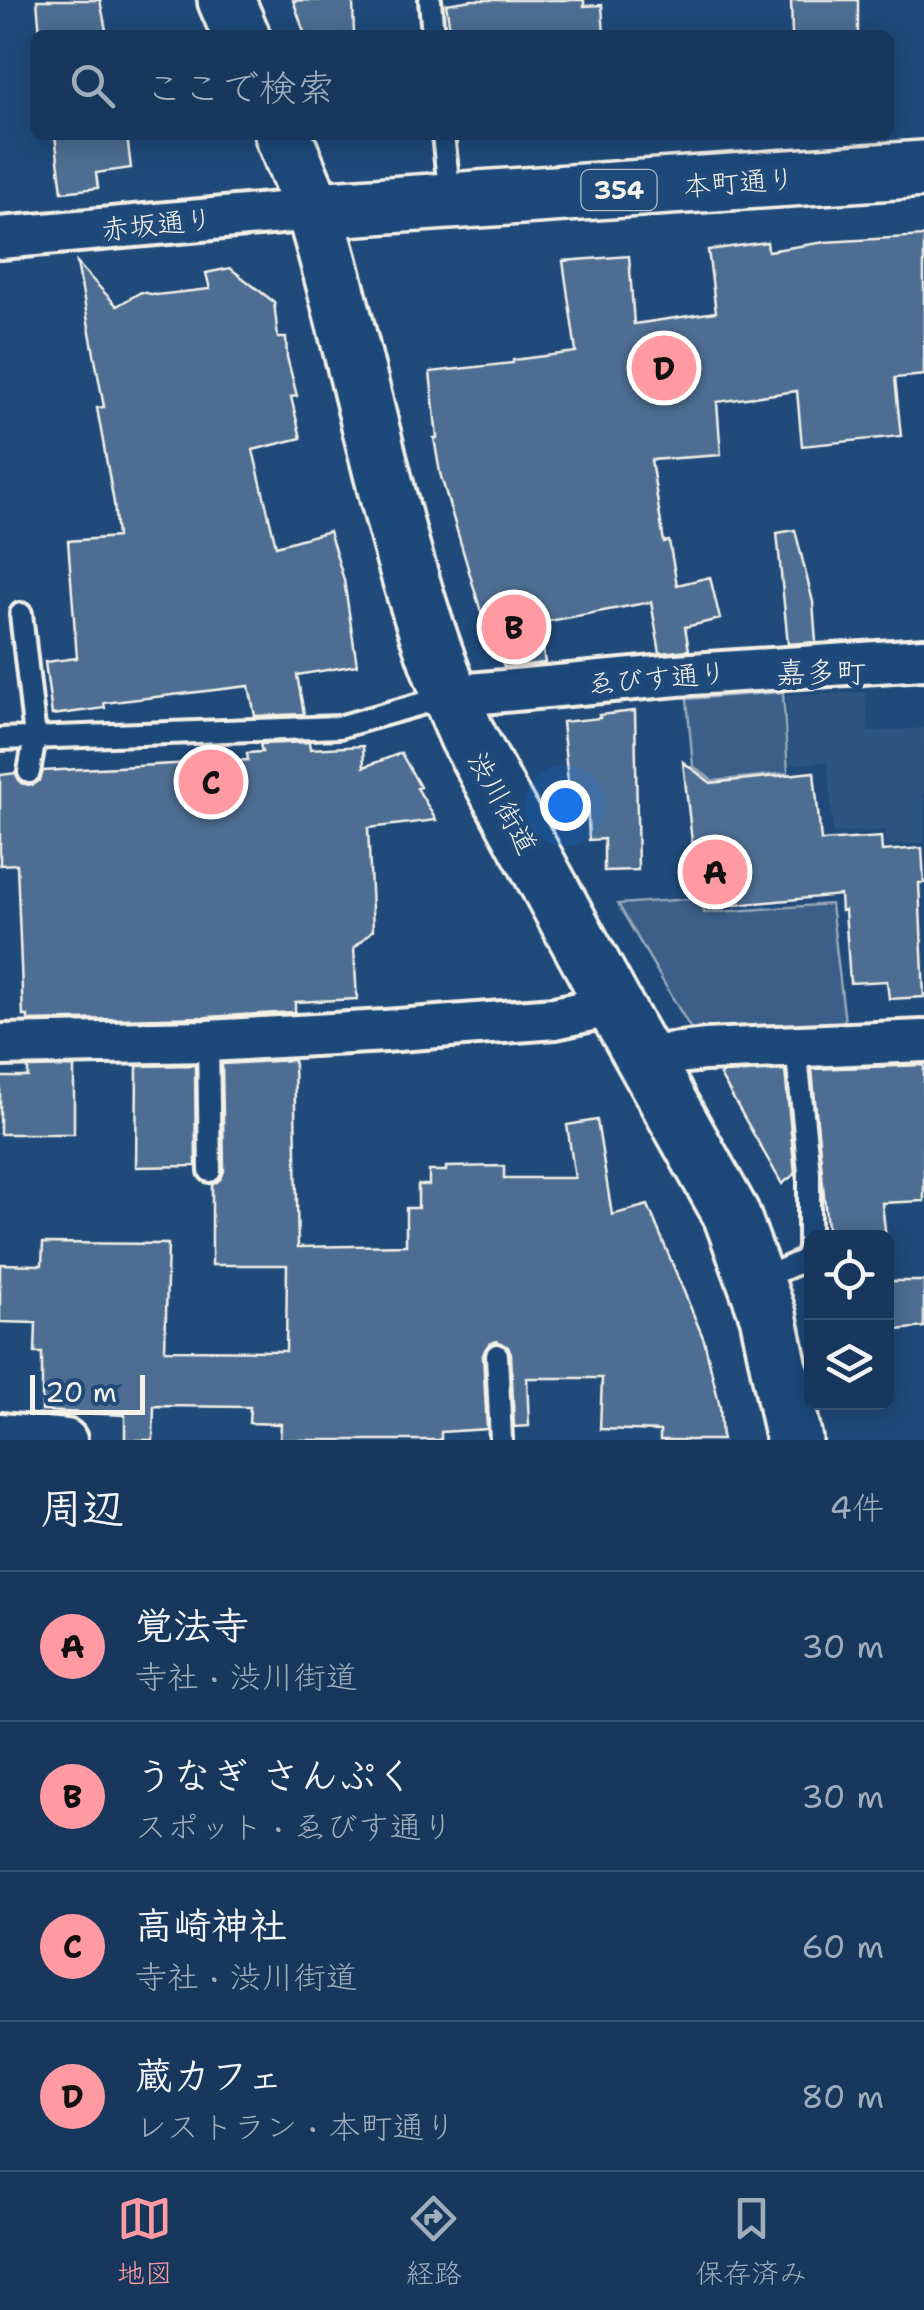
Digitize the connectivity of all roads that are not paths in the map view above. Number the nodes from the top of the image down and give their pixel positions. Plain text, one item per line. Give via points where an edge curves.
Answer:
1 (226, 0) edge
2 (430, 0) edge
3 (239, 30) edge
4 (433, 30) edge
5 (285, 140) edge
6 (444, 140) edge
7 (924, 169) edge
8 (450, 201) junction
9 (314, 210) junction
10 (0, 238) edge
11 (21, 614) dead end
12 (924, 659) edge
13 (450, 696) junction
14 (35, 738) junction
15 (0, 739) edge
16 (29, 772) dead end
17 (614, 1006) junction
18 (208, 1041) junction
19 (924, 1041) edge
20 (0, 1045) edge
21 (796, 1046) junction
22 (644, 1057) junction
23 (210, 1171) dead end
24 (756, 1281) junction
25 (497, 1354) dead end
26 (0, 1434) edge
27 (66, 1440) edge
28 (501, 1440) edge
29 (794, 1440) edge

1 - 3 main road
2 - 4 lane
5 - 9 main road, 渋川街道
6 - 8 lane
7 - 8 main road, 本町通り / 354
8 - 9 main road, 本町通り / 354
9 - 10 street, 赤坂通り
9 - 13 main road, 渋川街道 via 398,533
11 - 14 lane
12 - 13 street, ゑびす通り
13 - 14 lane via 339,727
13 - 17 main road, 渋川街道
14 - 15 lane
14 - 16 lane
17 - 18 street via 555,1018
17 - 22 main road, 渋川街道
18 - 20 street
18 - 23 lane
19 - 21 street
21 - 22 street
21 - 24 lane via 809,1248 800,1262
22 - 24 main road, 渋川街道 via 731,1214
24 - 29 main road, 渋川街道
25 - 28 lane
26 - 27 street

